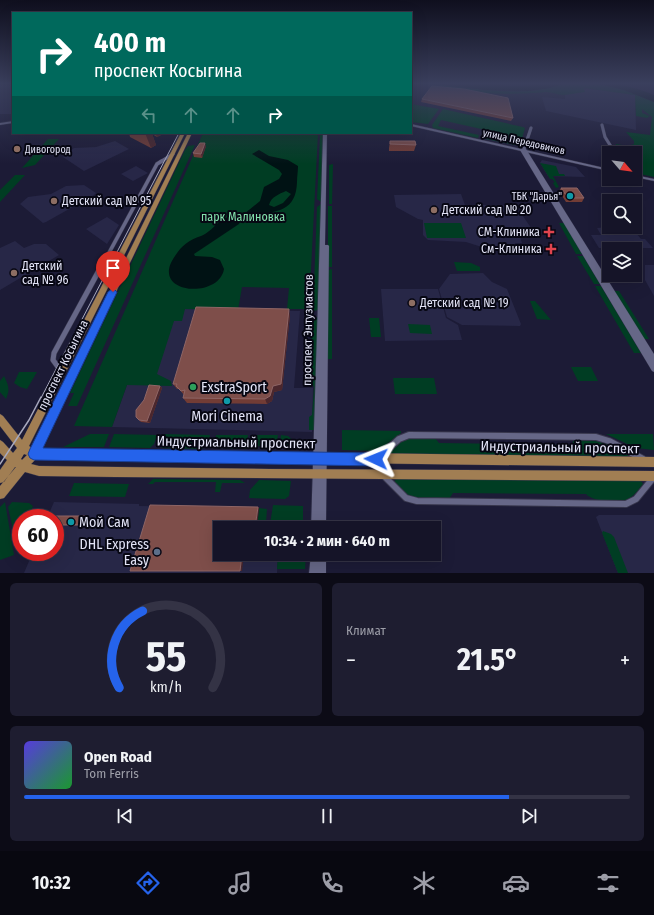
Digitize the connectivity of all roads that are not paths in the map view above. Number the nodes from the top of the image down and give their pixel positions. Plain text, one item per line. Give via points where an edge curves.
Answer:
1 (12, 123) edge
2 (0, 124) edge
3 (412, 125) edge
4 (602, 125) dead end
5 (530, 128) dead end
6 (183, 134) edge
7 (190, 134) edge
8 (326, 134) edge
9 (611, 146) edge
10 (524, 150) junction
11 (173, 154) junction
12 (602, 167) edge
13 (642, 176) edge
14 (654, 179) edge
15 (567, 222) junction
16 (654, 360) edge
17 (654, 369) edge
18 (61, 371) junction
19 (0, 419) edge
20 (0, 445) edge
21 (23, 448) junction
22 (34, 454) junction
23 (320, 457) junction
24 (376, 459) junction
25 (14, 461) junction
26 (651, 462) edge
27 (24, 466) junction
28 (380, 473) junction
29 (319, 475) junction
30 (654, 476) edge
31 (0, 478) edge
32 (0, 494) edge
33 (316, 521) edge
34 (322, 521) edge
35 (315, 561) edge
36 (322, 561) edge
37 (314, 573) edge
38 (321, 573) edge

1 - 2 street
3 - 10 main road, улица Передовиков
4 - 9 street
5 - 10 street
6 - 11 main road, проспект Косыгина
7 - 22 main road, проспект Косыгина
8 - 23 street, проспект Энтузиастов
10 - 12 main road, улица Передовиков
10 - 15 street
11 - 18 main road, проспект Косыгина
11 - 18 street via 157,164 54,353 53,360
13 - 14 main road
15 - 16 street
15 - 17 street
18 - 21 main road, проспект Косыгина
19 - 21 main road, Индустриальный проспект
20 - 25 main road
21 - 22 main road, Индустриальный проспект
21 - 25 main road, проспект Косыгина
22 - 23 main road, Индустриальный проспект
22 - 27 main road, проспект Косыгина
23 - 24 main road, Индустриальный проспект
23 - 29 street, проспект Энтузиастов
24 - 26 main road, Индустриальный проспект
24 - 26 street via 399,439 409,435 596,437
25 - 27 main road
25 - 31 main road, проспект Косыгина
27 - 29 main road via 39,471
27 - 32 main road, проспект Косыгина
28 - 29 main road
28 - 30 main road
28 - 30 street via 406,498 417,501 626,504 636,499
29 - 33 street, проспект Энтузиастов
29 - 34 street, проспект Энтузиастов
35 - 37 street
36 - 38 street

